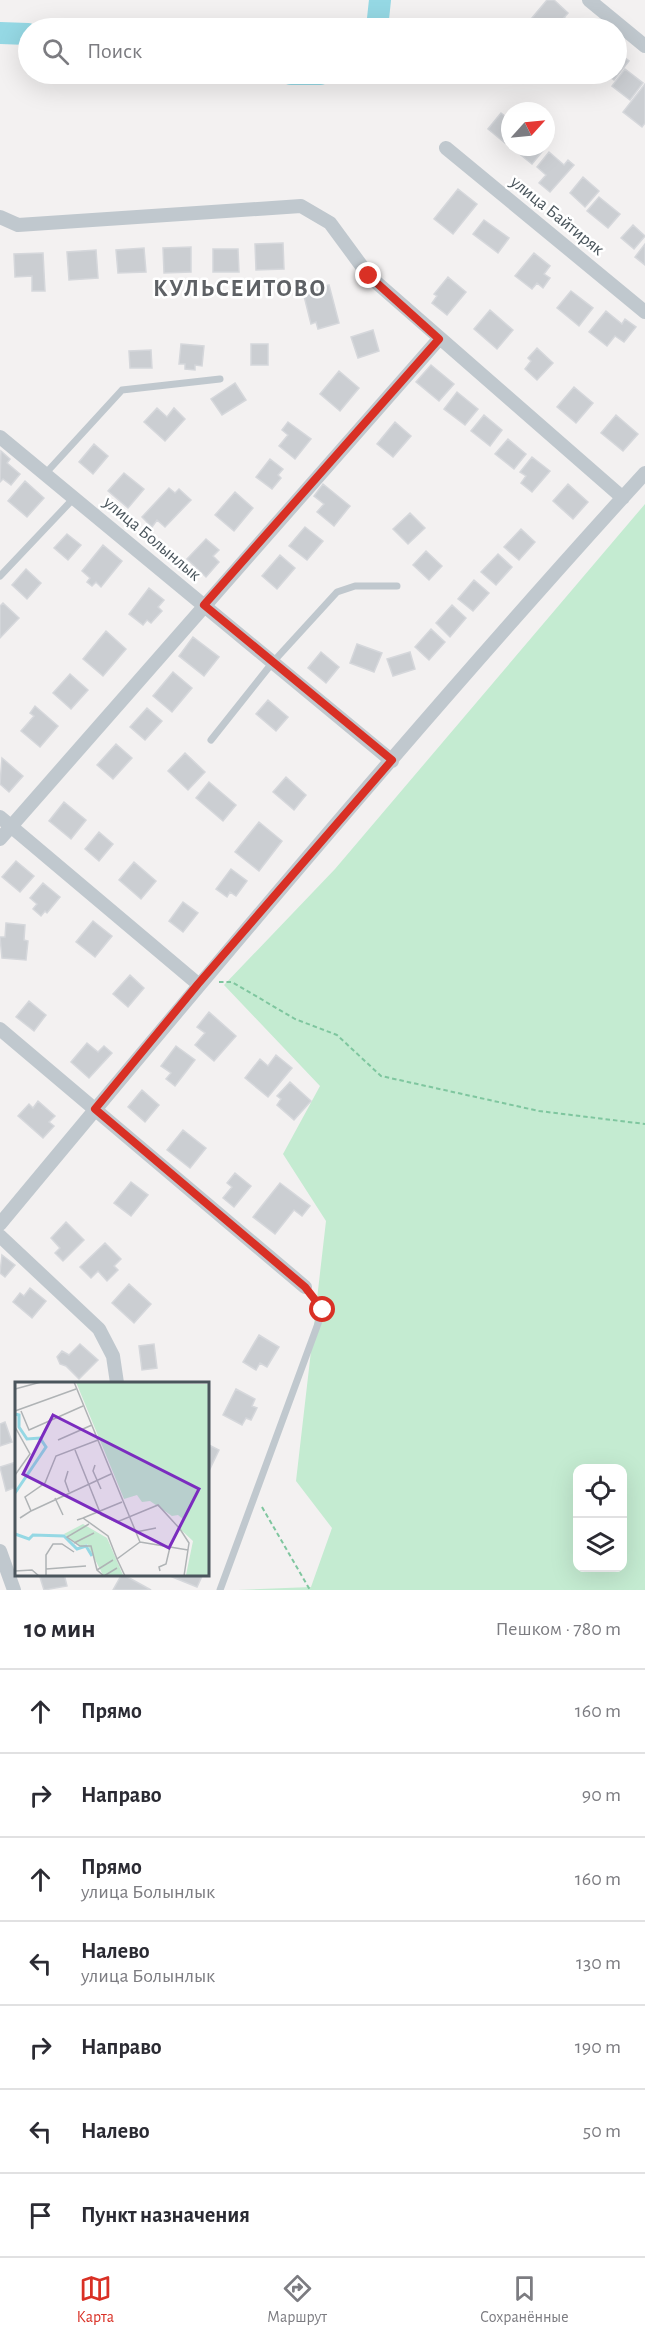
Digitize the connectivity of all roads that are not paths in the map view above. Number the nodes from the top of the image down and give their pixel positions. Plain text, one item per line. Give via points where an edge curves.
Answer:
1 (589, 0) edge
2 (611, 18) edge
3 (627, 31) edge
4 (645, 46) edge
5 (446, 148) dead end
6 (0, 218) edge
7 (645, 312) edge
8 (439, 339) junction
9 (220, 379) dead end
10 (0, 437) edge
11 (645, 473) edge
12 (45, 474) junction
13 (74, 498) junction
14 (623, 498) junction
15 (0, 576) edge
16 (397, 586) dead end
17 (204, 605) junction
18 (273, 662) junction
19 (211, 740) dead end
20 (392, 760) junction
21 (5, 821) edge
22 (0, 839) edge
23 (198, 984) junction
24 (0, 1029) edge
25 (95, 1109) junction
26 (0, 1224) edge
27 (0, 1236) edge
28 (305, 1287) joint
29 (117, 1382) edge
30 (0, 1551) edge
31 (12, 1567) edge
32 (14, 1590) edge
33 (220, 1590) edge

1 - 2 street
3 - 4 street
5 - 7 street, улица Байтиряк
6 - 8 street via 18,225 301,207 330,223 369,276
8 - 14 street
8 - 17 street
9 - 12 lane via 122,390
10 - 12 street, улица Болынлык
11 - 14 street
12 - 13 street, улица Болынлык
13 - 15 lane
13 - 17 street, улица Болынлык
14 - 20 street
16 - 18 lane via 355,586 337,592
17 - 18 street, улица Болынлык
17 - 21 street
18 - 19 lane
18 - 20 street, улица Болынлык
20 - 23 street
21 - 22 street
21 - 23 street
23 - 25 street
24 - 25 street
25 - 26 street
25 - 28 street
27 - 29 street via 99,1329 113,1356
28 - 33 lane via 323,1310
30 - 31 street
31 - 32 street

